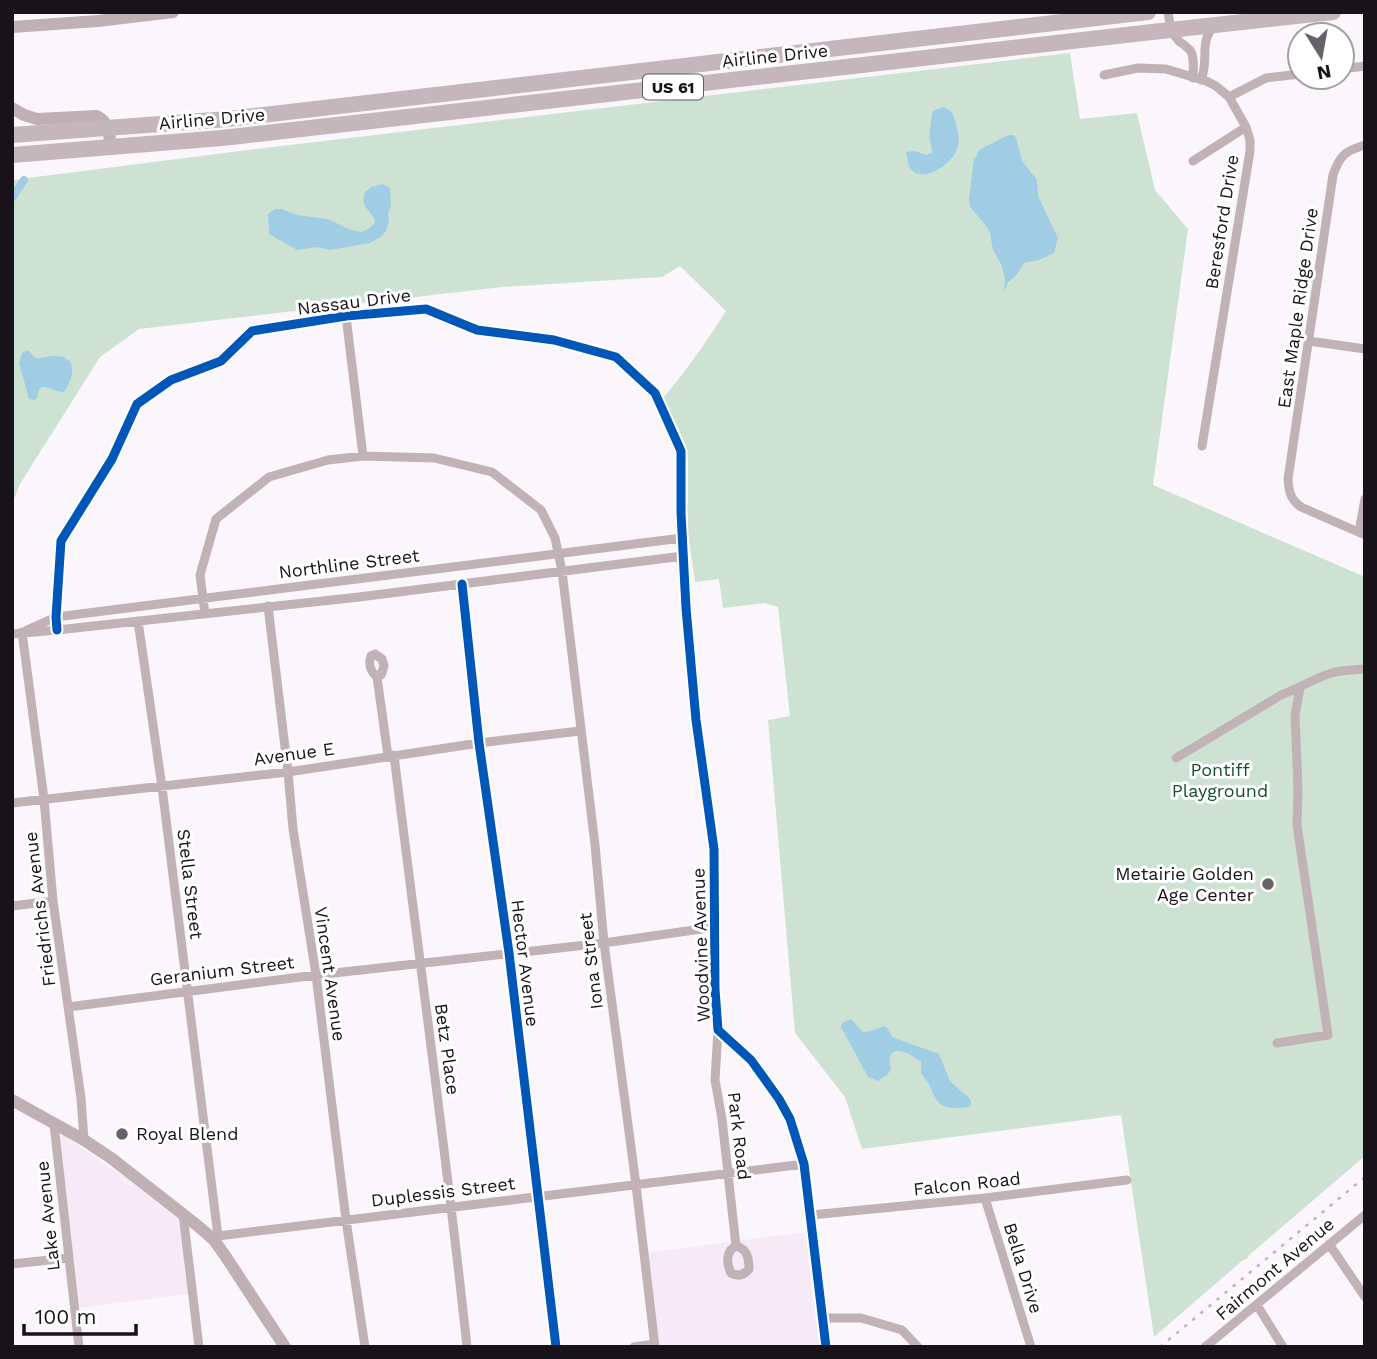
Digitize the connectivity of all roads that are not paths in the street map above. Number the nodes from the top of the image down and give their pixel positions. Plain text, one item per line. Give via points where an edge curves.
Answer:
1 (173, 12) edge
2 (1148, 12) edge
3 (1168, 12) edge
4 (1333, 12) edge
5 (101, 17) edge
6 (1038, 25) junction
7 (1214, 25) junction
8 (12, 27) edge
9 (1171, 30) junction
10 (877, 44) junction
11 (1041, 45) junction
12 (881, 64) junction
13 (1104, 75) dead end
14 (1286, 76) edge
15 (1197, 79) junction
16 (531, 85) junction
17 (1229, 97) junction
18 (533, 103) junction
19 (12, 108) edge
20 (1246, 127) junction
21 (108, 129) junction
22 (12, 135) edge
23 (1365, 145) edge
24 (111, 147) junction
25 (12, 155) edge
26 (1193, 161) dead end
27 (346, 316) junction
28 (1309, 341) junction
29 (1365, 349) edge
30 (1202, 446) dead end
31 (363, 456) junction
32 (1365, 499) edge
33 (1362, 533) edge
34 (682, 538) junction
35 (559, 555) junction
36 (683, 556) junction
37 (562, 571) junction
38 (462, 584) junction
39 (203, 598) junction
40 (268, 606) junction
41 (205, 614) junction
42 (56, 617) junction
43 (138, 621) junction
44 (57, 630) junction
45 (17, 633) edge
46 (1365, 669) edge
47 (377, 677) dead end
48 (1300, 688) junction
49 (580, 731) junction
50 (479, 743) junction
51 (391, 755) junction
52 (1176, 758) dead end
53 (289, 772) junction
54 (162, 787) junction
55 (44, 799) junction
56 (12, 803) edge
57 (53, 901) junction
58 (12, 906) edge
59 (715, 927) junction
60 (604, 943) junction
61 (509, 953) junction
62 (420, 964) junction
63 (316, 975) junction
64 (188, 991) junction
65 (68, 1007) junction
66 (718, 1030) junction
67 (1277, 1043) dead end
68 (12, 1100) edge
69 (54, 1124) junction
70 (84, 1140) junction
71 (804, 1164) junction
72 (728, 1174) junction
73 (1127, 1180) dead end
74 (636, 1185) junction
75 (538, 1196) junction
76 (985, 1198) junction
77 (452, 1208) junction
78 (183, 1214) junction
79 (811, 1215) junction
80 (1365, 1215) edge
81 (346, 1220) junction
82 (216, 1238) junction
83 (1329, 1244) junction
84 (736, 1246) dead end
85 (68, 1258) junction
86 (12, 1264) edge
87 (1365, 1297) edge
88 (1256, 1305) junction
89 (822, 1318) junction
90 (655, 1345) edge
91 (79, 1347) edge
92 (199, 1347) edge
93 (285, 1347) edge
94 (365, 1347) edge
95 (467, 1347) edge
96 (556, 1347) edge
97 (634, 1347) edge
98 (826, 1347) edge
99 (918, 1347) edge
100 (1031, 1347) edge
101 (1205, 1347) edge
102 (1283, 1347) edge

1 - 5 main road
2 - 6 highway, Airline Drive / US 61
3 - 9 street
4 - 7 highway, Airline Drive / US 61
5 - 8 main road
6 - 10 highway, Airline Drive / US 61
6 - 11 highway
7 - 9 highway, Airline Drive / US 61
7 - 15 street via 1204,43 1205,64
9 - 11 highway, Airline Drive / US 61
9 - 15 street via 1189,49
10 - 12 highway
10 - 16 highway, Airline Drive / US 61
11 - 12 highway, Airline Drive / US 61
12 - 18 highway, Airline Drive / US 61
13 - 15 street, Beresford Drive via 1138,68 1166,69
14 - 17 street via 1266,78
15 - 17 street, Beresford Drive
16 - 18 highway
16 - 21 highway, Airline Drive / US 61
17 - 20 street, Beresford Drive
18 - 24 highway, Airline Drive / US 61
19 - 21 main road via 37,119 97,116
20 - 26 street
20 - 30 street, Beresford Drive via 1250,151
21 - 22 highway, Airline Drive / US 61
21 - 24 main road
23 - 28 street, East Maple Ridge Drive via 1346,150 1334,175
24 - 25 highway, Airline Drive / US 61
27 - 31 street
27 - 34 street, Nassau Drive via 426,309 477,330 554,340 616,357 655,393 681,451
27 - 42 street, Nassau Drive via 252,331 221,360 171,380 137,404 61,541
28 - 29 street
28 - 33 street, East Maple Ridge Drive via 1289,492 1301,507
31 - 35 street, Iona Street via 434,458 492,472 541,510
31 - 39 street, Iona Street via 328,460 269,477 216,519 200,575
32 - 33 street
34 - 35 street, Northline Street
34 - 36 street, Nassau Drive
35 - 37 street, Iona Street
35 - 39 street, Northline Street
36 - 37 street, Northline Street
36 - 59 street, Woodvine Avenue via 696,719 714,849
37 - 38 street, Northline Street
37 - 49 street, Iona Street
38 - 40 street, Northline Street
38 - 50 street, Hector Avenue
39 - 41 street, Iona Street
39 - 42 street, Northline Street
40 - 41 street, Northline Street
40 - 53 street, Vincent Avenue
41 - 43 street, Northline Street
42 - 44 street, Nassau Drive
42 - 45 street, Northline Street
43 - 44 street, Northline Street
43 - 54 street, Stella Street
44 - 45 street, Northline Street
45 - 55 street, Friedrichs Avenue
46 - 48 street via 1337,672
47 - 51 street, Betz Place
48 - 52 street
48 - 67 street via 1295,715 1297,825 1328,1035
49 - 50 street, Avenue E
49 - 60 street, Iona Street
50 - 51 street, Avenue E
50 - 61 street, Hector Avenue
51 - 53 street, Avenue E
51 - 62 street, Betz Place
53 - 54 street, Avenue E
53 - 63 street, Vincent Avenue via 293,829
54 - 55 street, Avenue E
54 - 64 street, Stella Street
55 - 56 street, Avenue E
55 - 57 street, Friedrichs Avenue
57 - 58 street
57 - 65 street, Friedrichs Avenue
59 - 60 street, Geranium Street
59 - 66 street, Woodvine Avenue
60 - 61 street, Geranium Street
60 - 74 street, Iona Street
61 - 62 street, Geranium Street
61 - 75 street, Hector Avenue
62 - 63 street, Geranium Street
62 - 77 street, Betz Place
63 - 64 street, Geranium Street
63 - 81 street, Vincent Avenue
64 - 65 street, Geranium Street
64 - 82 street, Stella Street
65 - 70 street, Friedrichs Avenue
66 - 71 street, Woodvine Avenue via 751,1060 779,1099
66 - 72 street, Park Road via 715,1080
68 - 69 main road
69 - 70 main road
69 - 85 street, Lake Avenue
70 - 78 main road
71 - 72 street, Duplessis Street
71 - 79 street, Woodvine Avenue
72 - 74 street, Duplessis Street
72 - 84 street, Park Road
73 - 76 street, Falcon Road
74 - 75 street, Duplessis Street
74 - 90 street, Iona Street
75 - 77 street, Duplessis Street
75 - 96 street, Hector Avenue
76 - 79 street, Falcon Road
76 - 100 street, Bella Drive
77 - 81 street, Duplessis Street
77 - 95 street, Betz Place
78 - 82 main road
78 - 92 street
79 - 89 street, Woodvine Avenue
80 - 83 street, Fairmont Avenue
81 - 82 street, Duplessis Street
81 - 94 street, Vincent Avenue
82 - 93 main road
83 - 87 street
83 - 88 street, Fairmont Avenue
85 - 86 street
85 - 91 street, Lake Avenue
88 - 101 street, Fairmont Avenue
88 - 102 street
89 - 98 street, Woodvine Avenue
89 - 99 street via 861,1318 902,1329
90 - 97 street

